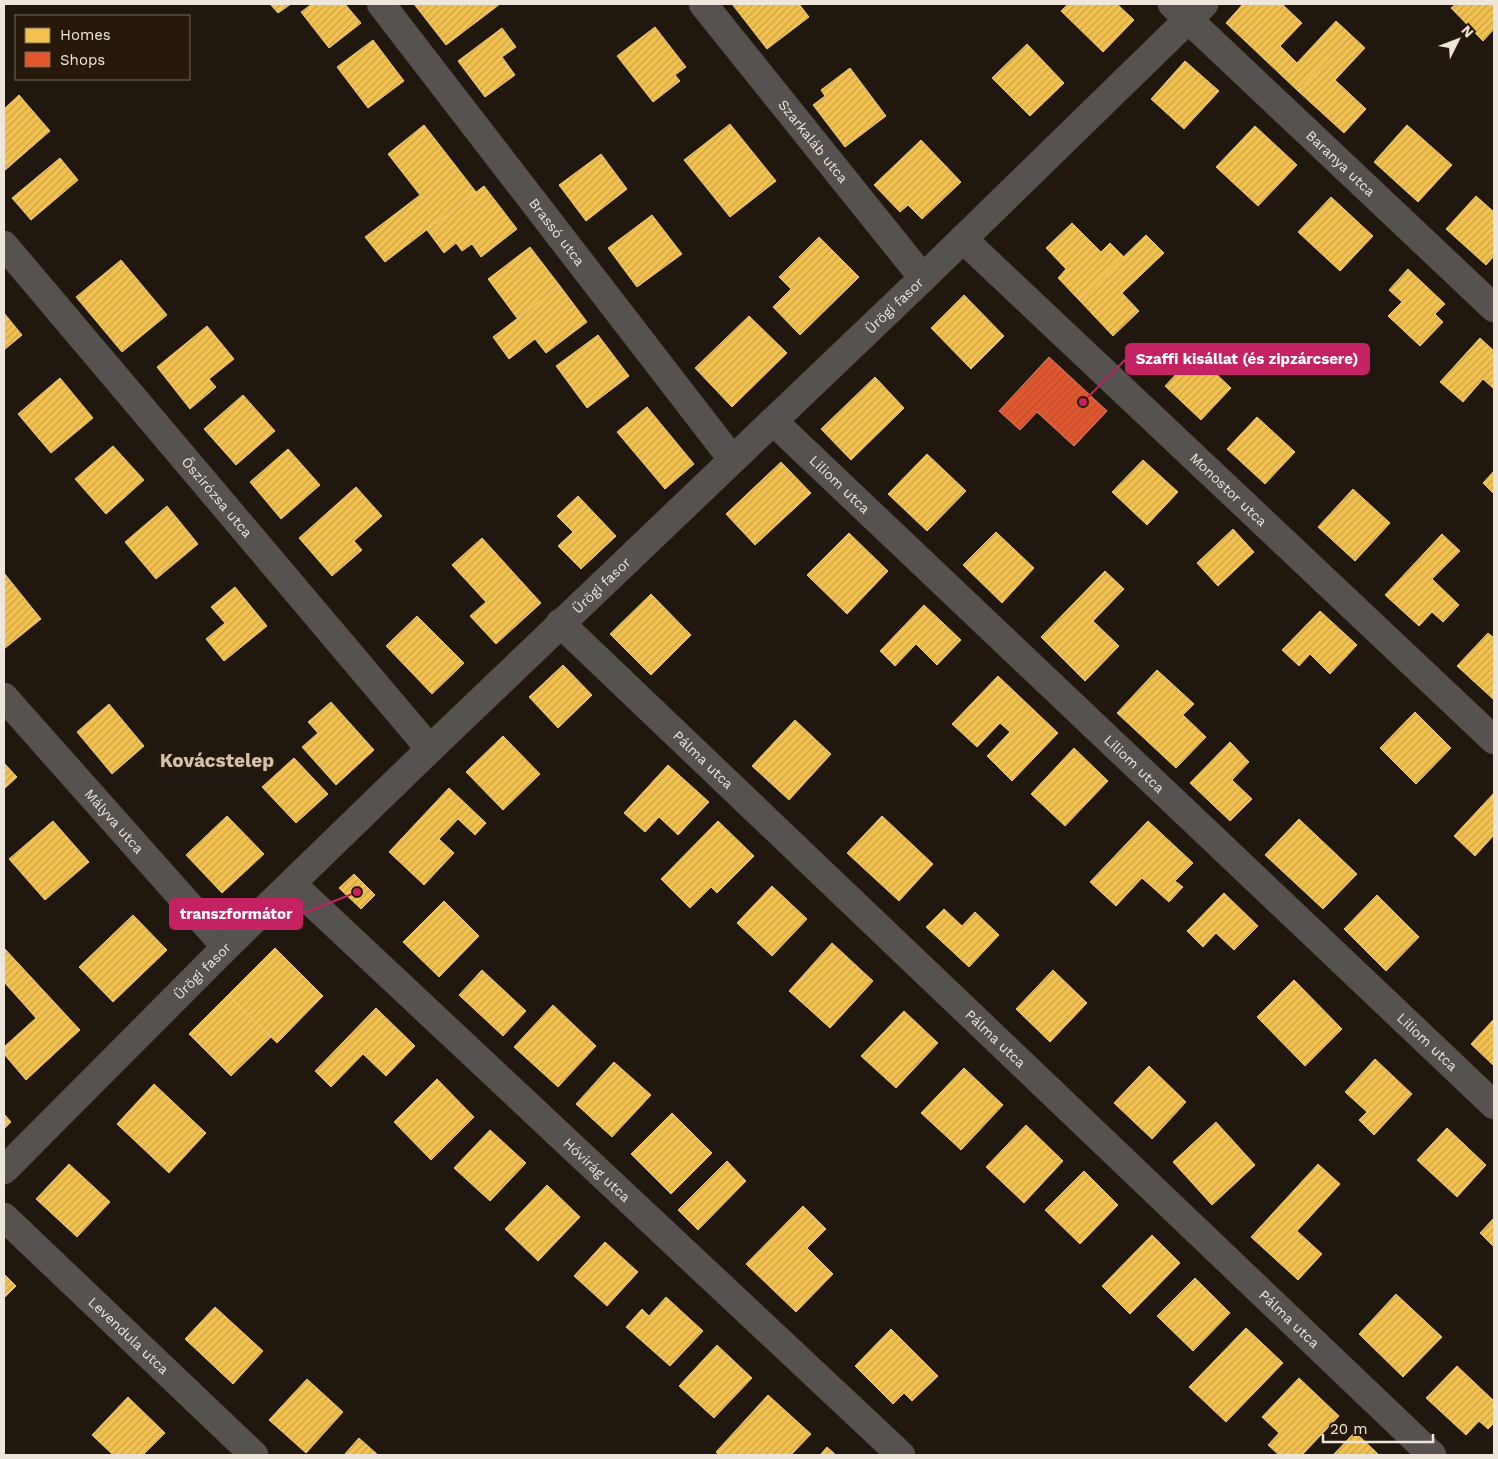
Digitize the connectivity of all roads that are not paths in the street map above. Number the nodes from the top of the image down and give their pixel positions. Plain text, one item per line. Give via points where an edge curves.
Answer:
1 (381, 4) edge
2 (703, 4) edge
3 (1188, 9) edge
4 (963, 240) junction
5 (4, 245) edge
6 (924, 278) junction
7 (1494, 308) edge
8 (773, 421) junction
9 (732, 459) junction
10 (560, 623) junction
11 (4, 696) edge
12 (1494, 740) edge
13 (430, 748) junction
14 (292, 884) junction
15 (226, 947) junction
16 (1494, 1105) edge
17 (4, 1170) edge
18 (4, 1218) edge
19 (254, 1455) edge
20 (901, 1455) edge
21 (1432, 1455) edge

1 - 9 street, Brassó utca
2 - 6 street, Szarkaláb utca
3 - 4 street, Ürögi fasor
3 - 7 street, Baranya utca
4 - 6 street, Ürögi fasor
4 - 12 street, Monostor utca
5 - 13 street, Őszirózsa utca
6 - 8 street, Ürögi fasor
8 - 9 street, Ürögi fasor
8 - 16 street, Liliom utca
9 - 10 street, Ürögi fasor
10 - 13 street, Ürögi fasor
10 - 21 street, Pálma utca
11 - 15 street, Mályva utca
13 - 14 street, Ürögi fasor
14 - 15 street, Ürögi fasor
14 - 20 street, Hóvirág utca
15 - 17 street, Ürögi fasor
18 - 19 street, Levendula utca

